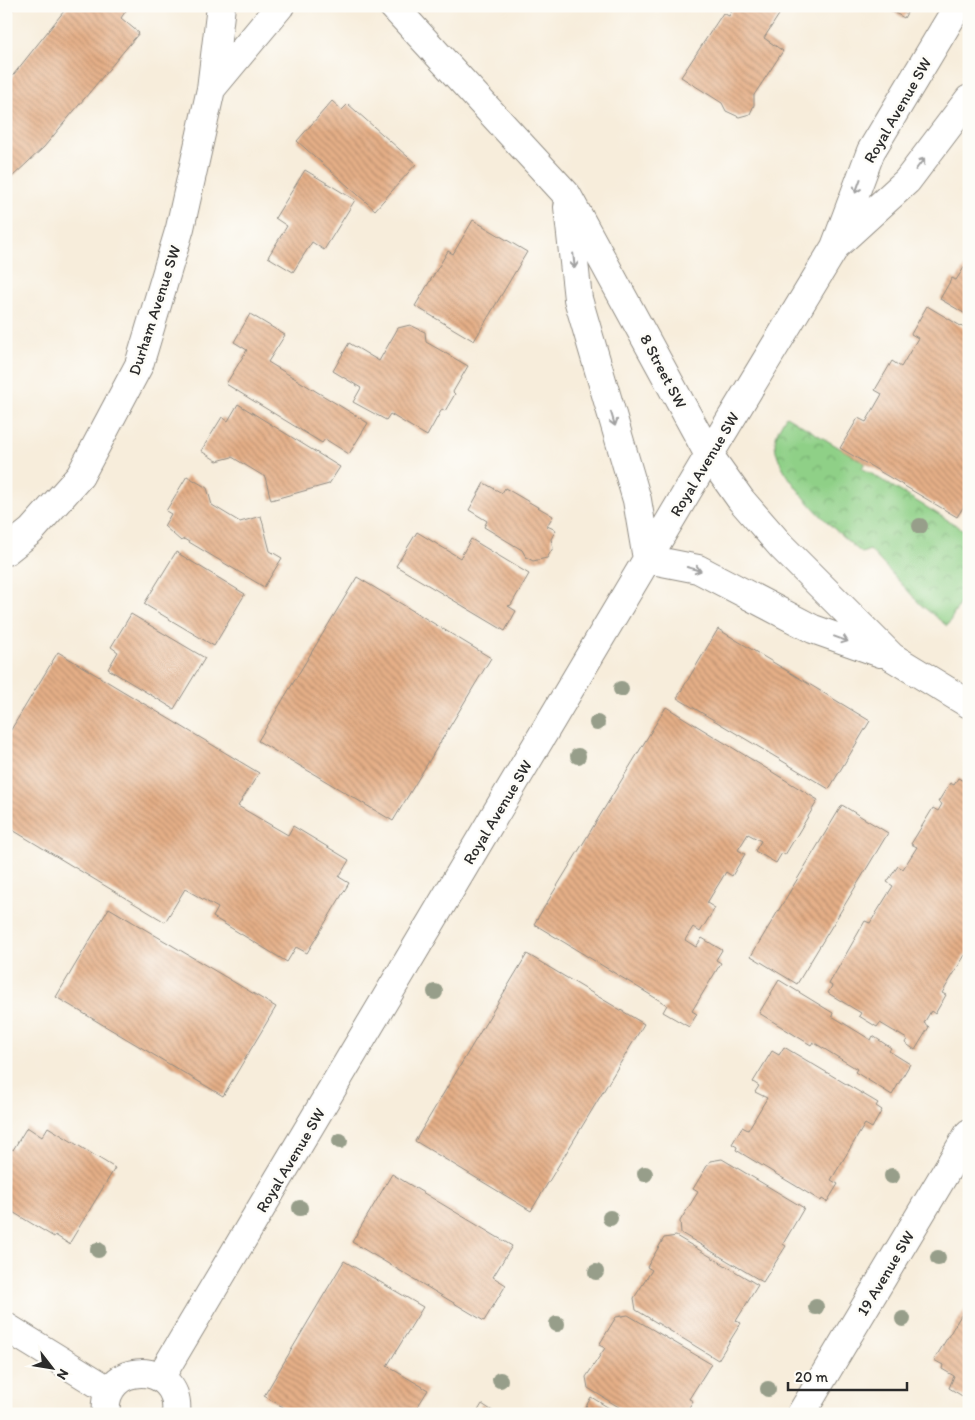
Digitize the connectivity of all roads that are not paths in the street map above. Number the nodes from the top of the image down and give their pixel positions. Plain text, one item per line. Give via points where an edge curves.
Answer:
1 (221, 6) edge
2 (280, 6) edge
3 (393, 6) edge
4 (958, 6) edge
5 (211, 89) junction
6 (969, 99) edge
7 (567, 196) junction
8 (836, 247) junction
9 (709, 455) junction
10 (6, 551) edge
11 (647, 560) junction
12 (892, 657) junction
13 (967, 699) edge
14 (969, 1133) edge
15 (6, 1327) edge
16 (160, 1378) junction
17 (108, 1402) edge
18 (176, 1414) edge
19 (801, 1414) edge

1 - 5 street, Durham Avenue SW
2 - 5 street, Durham Avenue SW
3 - 7 street, 8 Street SW
4 -> 8 street, Royal Avenue SW via 871,151
5 - 10 street, Durham Avenue SW via 180,228 140,365 80,476 31,531
8 -> 6 street, Royal Avenue SW via 908,181
7 - 9 street, 8 Street SW
7 -> 11 street via 578,299 637,500
8 - 9 street, Royal Avenue SW
9 - 11 street, Royal Avenue SW
9 - 12 street, 8 Street SW via 741,500 782,547
11 -> 12 street via 698,569 813,628
11 - 16 street, Royal Avenue SW
12 - 13 street, 8 Street SW
14 - 19 street, 19 Avenue SW
15 - 17 street
16 - 17 street via 145,1372 128,1375
16 - 18 street via 173,1392

